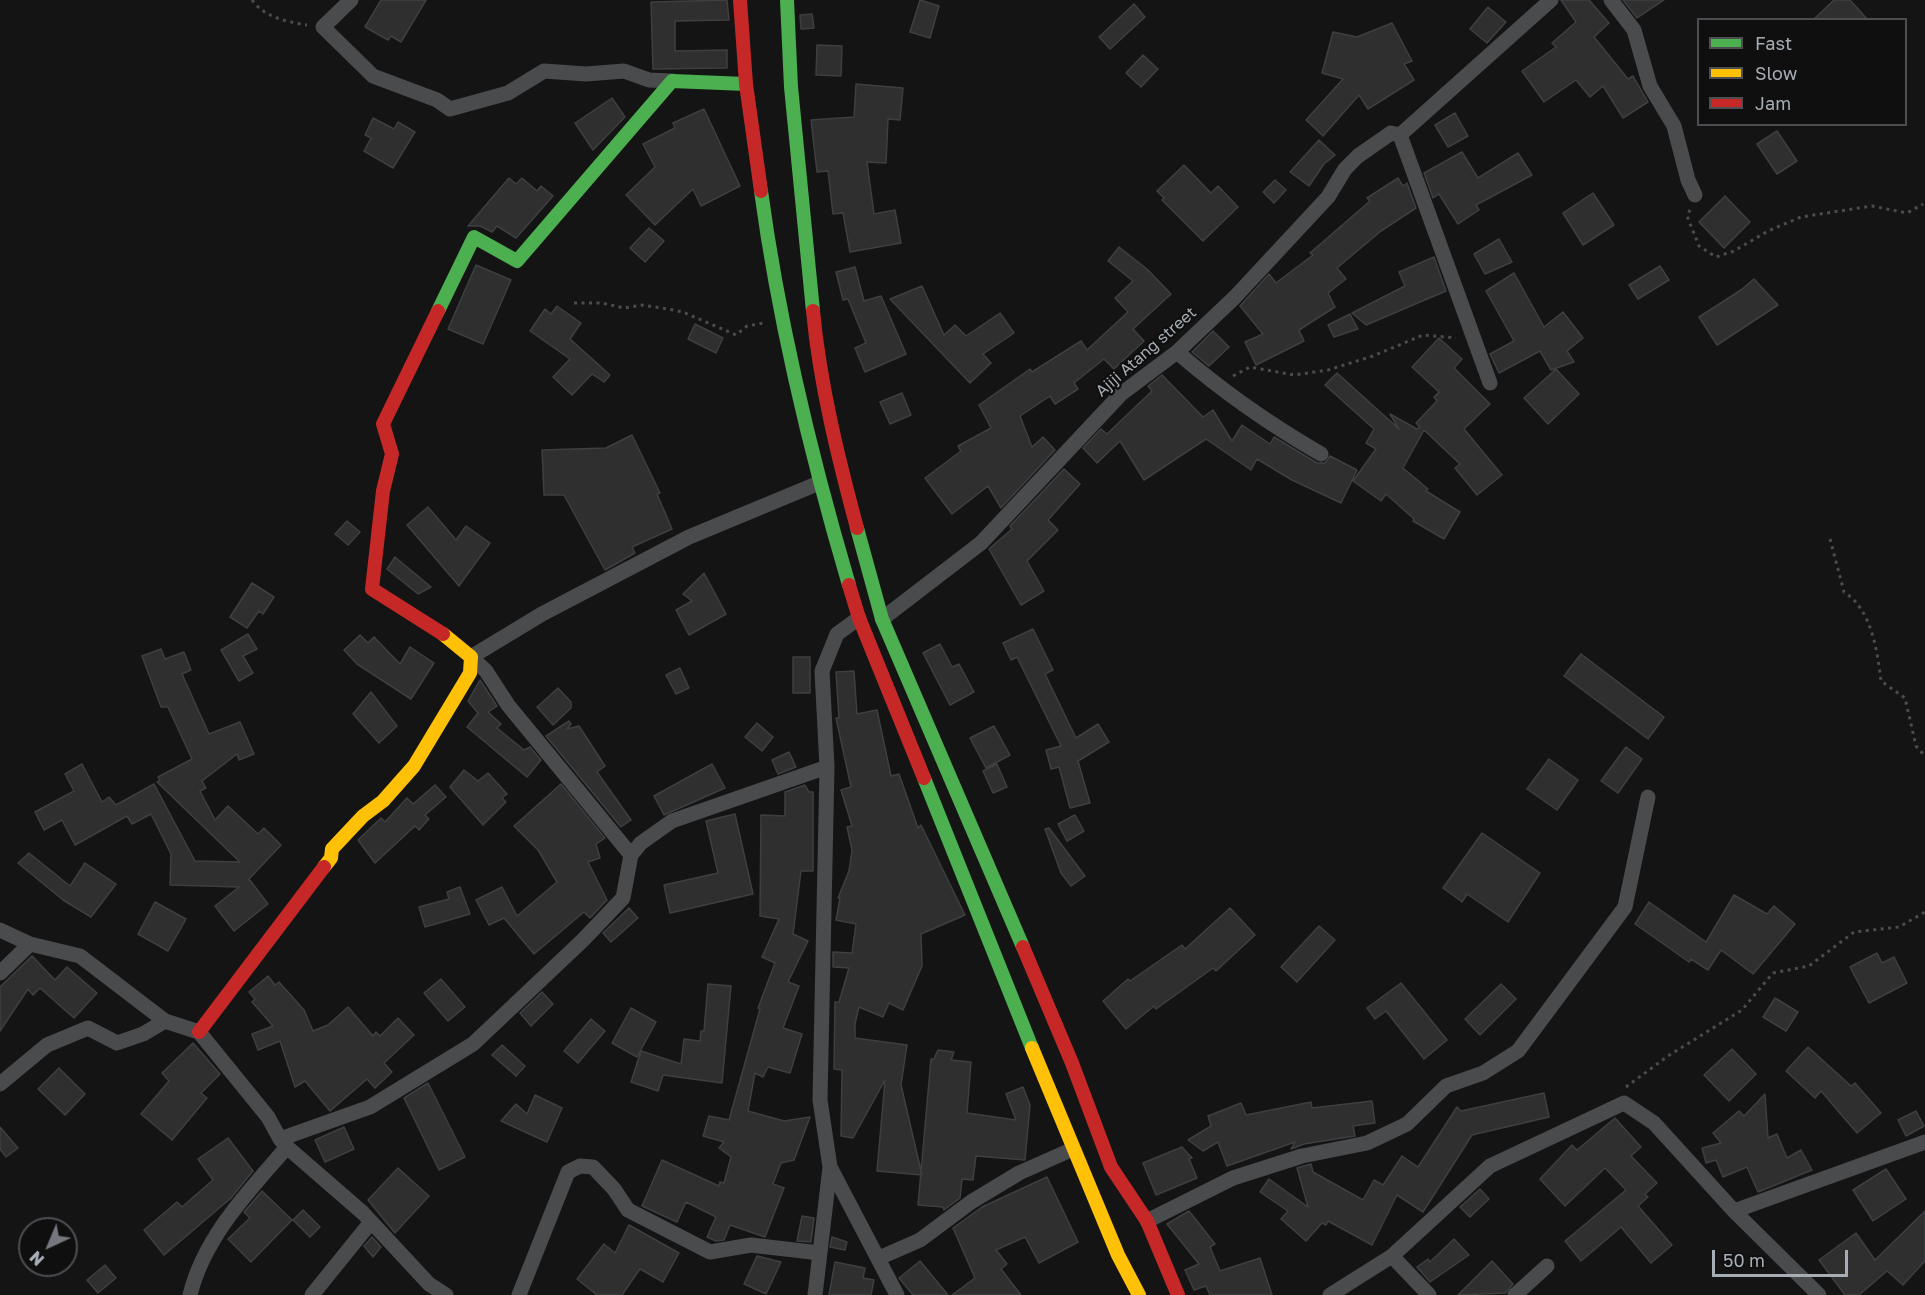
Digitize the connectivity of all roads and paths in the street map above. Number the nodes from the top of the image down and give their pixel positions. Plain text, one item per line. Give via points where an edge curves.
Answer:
1 (252, 0) edge
2 (351, 0) edge
3 (740, 0) edge
4 (787, 0) edge
5 (1551, 0) edge
6 (1611, 0) edge
7 (323, 27) junction
8 (672, 81) junction
9 (746, 84) junction
10 (1400, 135) junction
11 (1695, 195) joint
12 (1923, 204) dead end
13 (574, 303) dead end
14 (783, 319) junction
15 (1474, 341) junction
16 (1177, 352) junction
17 (1490, 383) dead end
18 (1215, 386) junction
19 (1322, 454) dead end
20 (819, 483) junction
21 (1830, 539) dead end
22 (859, 618) junction
23 (882, 620) junction
24 (471, 657) junction
25 (1925, 756) edge
26 (827, 767) junction
27 (1648, 797) dead end
28 (631, 855) junction
29 (1925, 912) edge
30 (0, 930) edge
31 (30, 945) junction
32 (0, 973) edge
33 (165, 1021) junction
34 (199, 1032) junction
35 (0, 1084) edge
36 (1618, 1094) dead end
37 (1925, 1142) edge
38 (283, 1143) junction
39 (1072, 1149) junction
40 (830, 1167) junction
41 (1734, 1211) junction
42 (1147, 1221) junction
43 (371, 1222) junction
44 (820, 1253) junction
45 (1392, 1256) junction
46 (879, 1258) junction
47 (1547, 1266) dead end
48 (190, 1295) edge
49 (312, 1295) edge
50 (446, 1295) edge
51 (519, 1295) edge
52 (815, 1295) edge
53 (897, 1295) edge
54 (1139, 1295) edge
55 (1178, 1295) edge
56 (1330, 1295) edge
57 (1429, 1295) edge
58 (1515, 1295) edge
59 (1819, 1295) edge

1 - 7 path via 259,10 290,23
2 - 7 street
3 - 9 main road
4 - 23 main road via 791,87 817,354 838,458
5 - 10 street, Ajiji Atang street
6 - 11 street via 1634,30 1650,86 1674,126
7 - 8 street via 373,76 437,100 450,109 508,93 544,71 624,71 650,80
8 - 9 main road
8 - 24 main road via 517,261 474,237 383,424 392,454 383,491 372,589
9 - 14 main road via 770,257
10 - 15 street
10 - 16 street, Ajiji Atang street via 1391,134 1358,156 1328,197 1235,297
11 - 12 path via 1687,216 1699,246 1716,257 1801,217 1872,206 1907,213
13 - 14 path via 668,309 736,335 747,326
14 - 20 main road
15 - 17 street
15 - 18 path via 1424,335 1373,357 1328,370 1294,375 1250,367
16 - 18 street
16 - 23 street, Ajiji Atang street via 1121,394 981,543
18 - 19 street
20 - 22 main road
20 - 24 street via 689,537 542,614
21 - 25 path via 1844,592 1858,601 1877,647 1881,681 1905,698 1916,746
22 - 26 street via 837,634 822,671
22 - 39 main road
23 - 42 main road via 1067,1052 1111,1167
24 - 28 street
24 - 34 main road via 470,674 414,766 332,849 332,858
26 - 28 street via 672,821
26 - 40 street via 820,1100
27 - 42 street via 1624,907 1518,1051 1483,1073 1446,1086 1407,1124 1367,1143 1302,1156 1233,1178
28 - 38 street via 623,898 472,1044 370,1107
29 - 36 path via 1899,927 1854,932 1809,966 1773,973 1742,1010 1668,1056
30 - 31 street
31 - 32 street
31 - 33 street via 80,956
33 - 34 street
33 - 35 street via 143,1034 117,1042 88,1028 47,1045
34 - 38 street via 268,1117
37 - 41 street
38 - 43 street
38 - 48 street via 214,1238
39 - 46 street via 1019,1173 920,1240
39 - 54 main road
40 - 44 street
40 - 46 street
41 - 45 street via 1654,1123 1624,1103 1490,1166
41 - 59 street
42 - 55 main road
43 - 49 street
43 - 50 street via 429,1284
44 - 51 street via 751,1245 710,1252 628,1210 592,1167 580,1166 568,1172
44 - 52 street
45 - 56 street
45 - 57 street
46 - 53 street
47 - 58 street

